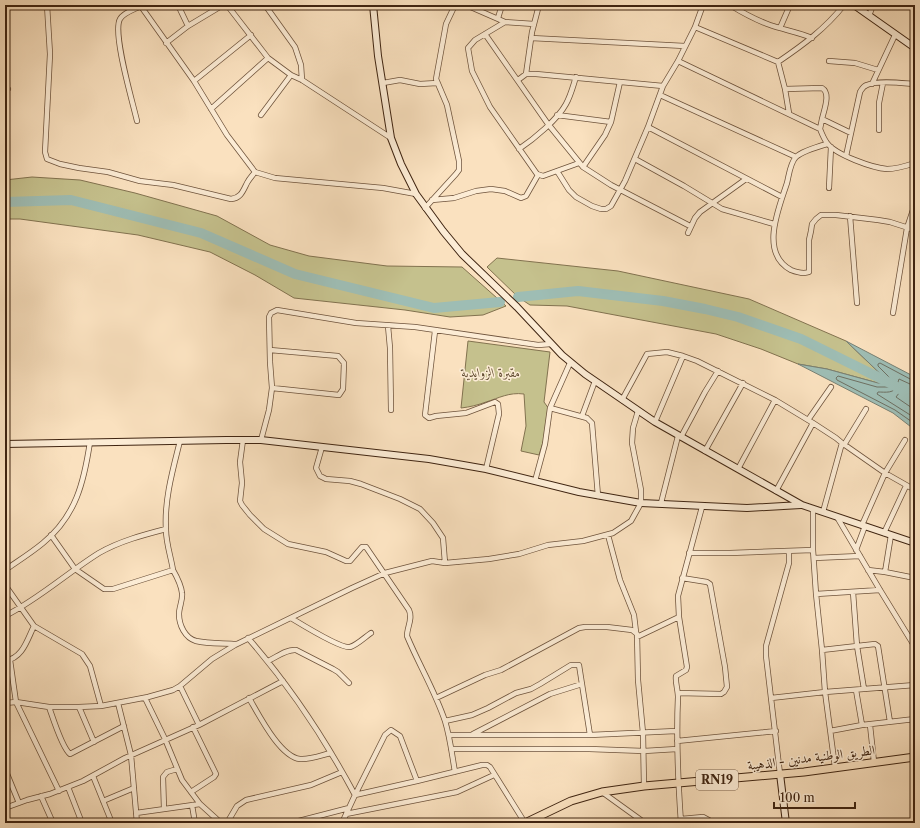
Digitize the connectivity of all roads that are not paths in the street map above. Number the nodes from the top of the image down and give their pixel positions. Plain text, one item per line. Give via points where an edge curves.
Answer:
1 (11, 5) edge
2 (47, 5) edge
3 (178, 5) edge
4 (223, 5) edge
5 (227, 5) edge
6 (265, 5) edge
7 (373, 5) edge
8 (455, 5) edge
9 (466, 5) edge
10 (502, 5) edge
11 (539, 5) edge
12 (557, 5) edge
13 (592, 5) edge
14 (703, 5) edge
15 (730, 5) edge
16 (790, 5) edge
17 (844, 5) edge
18 (854, 5) edge
19 (874, 5) edge
20 (5, 6) edge
21 (140, 6) edge
22 (869, 16) junction
23 (498, 18) junction
24 (505, 22) junction
25 (534, 24) junction
26 (188, 26) junction
27 (695, 27) junction
28 (780, 28) junction
29 (485, 34) junction
30 (251, 35) junction
31 (895, 35) junction
32 (531, 38) junction
33 (812, 38) junction
34 (166, 43) junction
35 (685, 46) junction
36 (915, 48) edge
37 (268, 58) junction
38 (678, 61) junction
39 (829, 61) dead end
40 (778, 62) junction
41 (878, 70) junction
42 (526, 74) junction
43 (291, 75) junction
44 (576, 77) junction
45 (302, 80) junction
46 (518, 80) junction
47 (194, 81) junction
48 (620, 82) junction
49 (383, 83) junction
50 (437, 83) junction
51 (883, 83) junction
52 (914, 83) edge
53 (872, 84) junction
54 (664, 86) junction
55 (785, 89) junction
56 (660, 95) junction
57 (915, 104) edge
58 (211, 109) junction
59 (789, 113) junction
60 (261, 115) dead end
61 (557, 115) junction
62 (822, 119) junction
63 (137, 121) dead end
64 (611, 122) junction
65 (548, 124) junction
66 (648, 127) junction
67 (820, 129) junction
68 (879, 130) dead end
69 (851, 133) junction
70 (391, 138) junction
71 (829, 145) junction
72 (519, 149) junction
73 (846, 156) junction
74 (796, 157) junction
75 (635, 159) junction
76 (579, 163) junction
77 (915, 163) edge
78 (583, 167) junction
79 (255, 172) junction
80 (557, 172) junction
81 (538, 175) junction
82 (746, 179) junction
83 (828, 188) dead end
84 (621, 190) junction
85 (416, 194) junction
86 (782, 197) junction
87 (432, 200) junction
88 (712, 203) junction
89 (915, 204) edge
90 (425, 208) junction
91 (850, 216) junction
92 (774, 224) junction
93 (690, 226) junction
94 (907, 228) junction
95 (915, 230) edge
96 (688, 233) dead end
97 (857, 303) dead end
98 (893, 313) dead end
99 (388, 326) junction
100 (435, 331) junction
101 (551, 344) junction
102 (270, 350) junction
103 (683, 356) junction
104 (570, 363) junction
105 (718, 370) junction
106 (595, 381) junction
107 (743, 383) junction
108 (831, 387) dead end
109 (272, 388) junction
110 (622, 400) junction
111 (775, 400) junction
112 (550, 408) junction
113 (866, 408) dead end
114 (391, 410) dead end
115 (638, 411) junction
116 (582, 416) junction
117 (810, 421) junction
118 (655, 422) junction
119 (680, 436) junction
120 (180, 440) junction
121 (243, 440) junction
122 (261, 440) junction
123 (905, 440) dead end
124 (90, 442) junction
125 (5, 444) edge
126 (843, 444) junction
127 (322, 447) junction
128 (705, 451) junction
129 (486, 469) junction
130 (738, 470) junction
131 (885, 473) junction
132 (535, 481) junction
133 (906, 486) junction
134 (915, 490) edge
135 (776, 491) junction
136 (598, 496) junction
137 (641, 503) junction
138 (661, 503) junction
139 (802, 505) junction
140 (702, 507) junction
141 (814, 509) junction
142 (823, 512) junction
143 (837, 517) junction
144 (864, 525) junction
145 (166, 529) junction
146 (888, 534) junction
147 (51, 535) junction
148 (608, 535) junction
149 (915, 543) edge
150 (813, 550) junction
151 (856, 550) junction
152 (789, 551) junction
153 (689, 553) junction
154 (860, 556) junction
155 (814, 558) junction
156 (445, 562) junction
157 (75, 569) junction
158 (5, 570) edge
159 (173, 570) junction
160 (868, 570) junction
161 (884, 572) junction
162 (384, 574) junction
163 (682, 578) junction
164 (915, 578) edge
165 (5, 584) edge
166 (880, 590) junction
167 (853, 592) junction
168 (816, 594) junction
169 (21, 608) junction
170 (5, 616) edge
171 (679, 617) junction
172 (291, 618) junction
173 (34, 626) junction
174 (371, 633) dead end
175 (636, 635) junction
176 (248, 638) junction
177 (237, 644) junction
178 (857, 646) junction
179 (915, 647) edge
180 (822, 650) junction
181 (8, 660) edge
182 (268, 661) junction
183 (283, 681) junction
184 (349, 684) dead end
185 (582, 684) junction
186 (180, 686) junction
187 (915, 686) edge
188 (884, 688) junction
189 (864, 689) junction
190 (856, 690) junction
191 (825, 692) junction
192 (678, 693) junction
193 (145, 698) junction
194 (249, 698) junction
195 (436, 698) junction
196 (771, 698) junction
197 (16, 702) junction
198 (5, 703) edge
199 (118, 703) junction
200 (101, 706) junction
201 (49, 707) junction
202 (79, 707) junction
203 (915, 719) edge
204 (445, 721) junction
205 (890, 722) junction
206 (199, 725) junction
207 (862, 725) junction
208 (870, 725) junction
209 (124, 726) junction
210 (193, 727) junction
211 (676, 731) junction
212 (776, 731) junction
213 (830, 731) junction
214 (643, 733) junction
215 (472, 734) junction
216 (590, 734) junction
217 (449, 735) junction
218 (165, 739) junction
219 (677, 741) junction
220 (94, 742) junction
221 (451, 749) junction
222 (677, 749) junction
223 (644, 751) junction
224 (331, 753) junction
225 (131, 755) junction
226 (915, 757) edge
227 (874, 762) junction
228 (915, 762) edge
229 (835, 766) junction
230 (5, 769) edge
231 (177, 769) junction
232 (342, 772) junction
233 (455, 772) junction
234 (494, 774) junction
235 (780, 774) junction
236 (93, 776) junction
237 (417, 781) junction
238 (678, 784) junction
239 (644, 786) junction
240 (68, 787) junction
241 (134, 788) junction
242 (59, 791) junction
243 (191, 792) junction
244 (602, 792) junction
245 (355, 795) junction
246 (41, 796) junction
247 (103, 801) junction
248 (19, 803) junction
249 (200, 804) junction
250 (192, 805) junction
251 (5, 808) edge
252 (348, 808) junction
253 (164, 810) junction
254 (136, 813) junction
255 (346, 814) junction
256 (681, 821) edge
257 (51, 823) edge
258 (82, 823) edge
259 (112, 823) edge
260 (137, 823) edge
261 (195, 823) edge
262 (221, 823) edge
263 (227, 823) edge
264 (291, 823) edge
265 (342, 823) edge
266 (525, 823) edge
267 (645, 823) edge
268 (714, 823) edge
269 (786, 823) edge

1 - 20 street
2 - 79 street via 50,54 45,152 47,158 60,164 173,185 231,199 241,195
3 - 26 street
4 - 26 street
5 - 30 street
6 - 45 street via 295,47
7 - 49 street
8 - 50 street via 444,31
9 - 23 street
10 - 23 street
11 - 25 street
12 - 13 street
14 - 27 street
15 - 28 street
16 - 28 street
17 - 33 street
18 - 22 street
19 - 22 street
21 - 34 street
21 - 63 street via 122,16 118,24 118,35
22 - 31 street
23 - 24 street
24 - 25 street
24 - 29 street
25 - 32 street
26 - 34 street
27 - 35 street
27 - 40 street
28 - 33 street
29 - 46 street
29 - 72 street via 468,47 470,67 490,107
30 - 37 street
30 - 47 street
31 - 36 street
31 - 41 street
32 - 35 street
32 - 42 street
33 - 40 street
34 - 47 street
35 - 38 street
37 - 43 street
37 - 58 street
38 - 54 street
38 - 59 street
39 - 41 street via 855,63
40 - 55 street
41 - 53 street
42 - 44 street
42 - 46 street
43 - 45 street
43 - 60 street
44 - 48 street
44 - 61 street via 569,98
45 - 70 street
46 - 65 street
47 - 58 street
48 - 54 street
48 - 64 street
49 - 50 street via 400,80 420,84
49 - 70 street
50 - 87 street via 447,105 459,166 456,174
51 - 52 street
51 - 53 street
51 - 68 street via 879,103
52 - 57 street
53 - 69 street via 864,86 860,92
54 - 56 street
55 - 59 street
55 - 62 street via 824,89 827,93
56 - 66 street
56 - 74 street
58 - 79 street
59 - 67 street
61 - 64 street
61 - 65 street
62 - 67 street
62 - 69 street
64 - 78 street
65 - 72 street
65 - 76 street
66 - 75 street
66 - 82 street
67 - 71 street
69 - 73 street
70 - 85 street
71 - 73 street
71 - 74 street
71 - 83 street
72 - 81 street
73 - 77 street via 888,169
74 - 86 street
75 - 84 street
75 - 88 street
76 - 78 street
76 - 80 street
78 - 84 street
79 - 85 street via 275,178 383,188
80 - 81 street
80 - 84 street via 576,198 601,209 611,206
81 - 87 street via 526,196 521,198 505,191 491,189 454,198
82 - 86 street
82 - 88 street
84 - 93 street
85 - 90 street
86 - 92 street
87 - 90 street
88 - 92 street via 733,213
88 - 93 street
89 - 94 street
90 - 101 street via 462,254
91 - 92 street via 822,215 812,224 809,240 810,270 806,273 793,271 782,262 773,236
91 - 94 street via 890,222
91 - 97 street
93 - 96 street
94 - 95 street
94 - 98 street
99 - 100 street
99 - 102 street via 277,310 269,317
99 - 114 street
100 - 101 street via 538,345
100 - 129 street via 425,415 429,418 466,413 495,402 498,404 499,414
101 - 104 street
102 - 109 street
102 - 109 street via 338,356 344,363 343,389 339,395
103 - 105 street
103 - 110 street via 667,352 646,354
103 - 118 street
104 - 106 street
104 - 112 street
105 - 107 street
105 - 119 street
106 - 110 street
106 - 116 street
107 - 111 street
107 - 128 street
108 - 117 street
109 - 122 street
110 - 115 street
111 - 117 street
111 - 130 street
112 - 116 street
112 - 132 street via 545,444
113 - 126 street
115 - 118 street
115 - 137 street via 632,443
116 - 136 street via 590,420 593,428
117 - 126 street
117 - 135 street
118 - 119 street
119 - 128 street
119 - 138 street
120 - 121 street
120 - 124 street
120 - 145 street via 168,497
121 - 122 street
121 - 162 street via 240,501 264,529 291,545 326,552 348,562 362,547 366,547
122 - 127 street
123 - 131 street
124 - 125 street
124 - 147 street via 80,491 67,517
126 - 131 street
126 - 142 street
127 - 129 street via 429,459
127 - 156 street via 316,468 320,476 361,484 420,509 443,538
128 - 130 street
129 - 132 street
130 - 135 street
131 - 133 street
131 - 144 street
132 - 136 street
133 - 134 street
133 - 146 street
135 - 139 street
136 - 137 street
137 - 138 street
137 - 148 street via 632,521
138 - 140 street
139 - 140 street
139 - 141 street
140 - 153 street
141 - 142 street
141 - 150 street
142 - 143 street
143 - 144 street
143 - 151 street
144 - 146 street
144 - 151 street
145 - 157 street via 109,548
145 - 159 street
146 - 149 street
146 - 161 street
147 - 157 street
147 - 158 street
148 - 156 street via 519,554
148 - 175 street via 620,580 634,616
150 - 152 street
150 - 155 street
151 - 154 street
152 - 153 street
152 - 196 street via 789,563 766,646
153 - 163 street
154 - 155 street
154 - 160 street
155 - 168 street
156 - 162 street via 432,561
157 - 159 street via 109,590
157 - 169 street
159 - 177 street via 181,588 179,613 185,632 195,641
160 - 161 street
160 - 166 street
161 - 164 street
162 - 172 street
162 - 195 street via 410,610 407,636
163 - 171 street via 678,596
163 - 192 street via 710,584 725,667 726,687 721,694
165 - 169 street
166 - 167 street
166 - 179 street
167 - 168 street
167 - 178 street
168 - 180 street
169 - 170 street
169 - 173 street
171 - 175 street
171 - 192 street via 687,666 686,670 676,676
172 - 174 street via 347,647
172 - 176 street
173 - 181 street via 22,652
173 - 200 street via 82,654 90,666
175 - 195 street via 632,630 607,626 579,628 501,670
175 - 214 street
176 - 177 street
176 - 182 street
177 - 186 street via 212,659
178 - 180 street
178 - 188 street via 878,646
178 - 189 street
180 - 191 street
181 - 197 street
182 - 183 street
182 - 184 street via 291,649 296,650 338,672
183 - 194 street
183 - 224 street
185 - 204 street via 579,665 572,665 540,684 488,708 472,715
185 - 215 street via 550,694
185 - 216 street
186 - 193 street
186 - 206 street
187 - 188 street
188 - 189 street
188 - 205 street
189 - 190 street
190 - 191 street
190 - 207 street
191 - 196 street
191 - 213 street
192 - 211 street
193 - 199 street
193 - 218 street
194 - 206 street
194 - 224 street via 280,747 288,754 306,759
195 - 204 street
196 - 212 street
197 - 198 street
197 - 201 street
197 - 242 street
199 - 200 street
199 - 209 street
200 - 202 street
201 - 202 street
201 - 220 street via 69,753 72,754
202 - 220 street
203 - 205 street
204 - 217 street
205 - 208 street
206 - 210 street
207 - 208 street
207 - 213 street
208 - 227 street
209 - 220 street
209 - 225 street
210 - 218 street
210 - 243 street via 216,774
211 - 214 street
211 - 219 street
212 - 219 street
212 - 235 street
213 - 229 street
214 - 216 street
214 - 223 street
215 - 216 street
215 - 217 street
217 - 221 street
218 - 225 street
218 - 231 street
219 - 222 street
221 - 223 street
221 - 233 street
222 - 223 street
222 - 238 street
223 - 239 street
224 - 232 street
225 - 236 street
225 - 241 street
226 - 227 main road, الطريق الوطنية مدنين - الذهيبة / RN19
226 - 228 street
227 - 229 main road, الطريق الوطنية مدنين - الذهيبة / RN19
229 - 235 main road, الطريق الوطنية مدنين - الذهيبة / RN19
230 - 248 street
231 - 243 street
231 - 253 street via 167,772 163,777
232 - 245 street
232 - 263 street via 311,785 246,800 237,806
233 - 234 street via 487,765
233 - 237 street
234 - 255 street via 457,792
234 - 266 street
235 - 238 main road, الطريق الوطنية مدنين - الذهيبة / RN19
235 - 269 street
236 - 240 street
236 - 247 street
237 - 245 street
237 - 245 street via 400,736 391,730 385,735
238 - 239 main road, الطريق الوطنية مدنين - الذهيبة / RN19
238 - 256 street
239 - 244 main road, الطريق الوطنية مدنين - الذهيبة / RN19
240 - 242 street
240 - 258 street
241 - 247 street
241 - 254 street
242 - 246 street
243 - 249 street
244 - 266 main road, الطريق الوطنية مدنين - الذهيبة / RN19 via 566,803
244 - 267 street
245 - 252 street
246 - 248 street
246 - 257 street
247 - 259 street
248 - 251 street
249 - 250 street
249 - 262 street
250 - 253 street
250 - 261 street
252 - 255 street
252 - 264 street
253 - 254 street
254 - 260 street
255 - 265 street
256 - 268 street via 703,817

